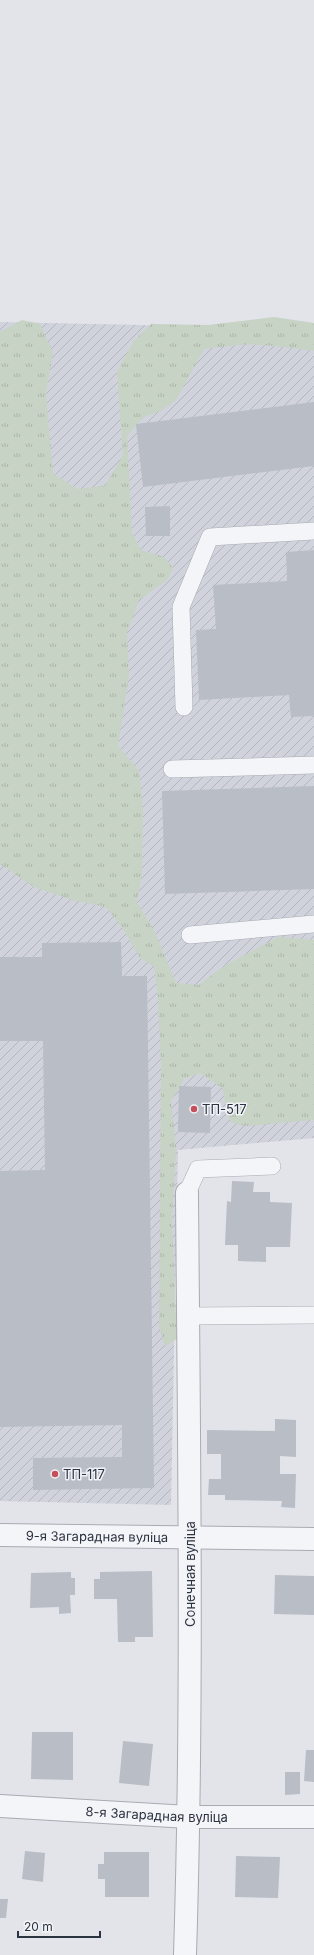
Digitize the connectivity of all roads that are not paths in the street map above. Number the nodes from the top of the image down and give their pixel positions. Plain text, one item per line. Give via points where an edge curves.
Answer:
1 (314, 532) edge
2 (184, 707) dead end
3 (314, 765) edge
4 (172, 769) dead end
5 (314, 924) edge
6 (190, 935) dead end
7 (272, 1166) dead end
8 (187, 1193) joint
9 (314, 1315) edge
10 (188, 1316) junction
11 (0, 1535) edge
12 (190, 1536) junction
13 (314, 1539) edge
14 (0, 1806) edge
15 (189, 1817) junction
16 (314, 1817) edge
17 (185, 1955) edge

1 - 2 lane via 210,537 181,607
3 - 4 lane
5 - 6 lane
7 - 8 lane via 198,1168
8 - 10 street, Сонечная вуліца
9 - 10 lane
10 - 12 street, Сонечная вуліца
11 - 12 street, 9-я Загарадная вуліца
12 - 13 street, 9-я Загарадная вуліца
12 - 15 street, Сонечная вуліца
14 - 15 street, 8-я Загарадная вуліца
15 - 16 street, 8-я Загарадная вуліца
15 - 17 street, Сонечная вуліца

